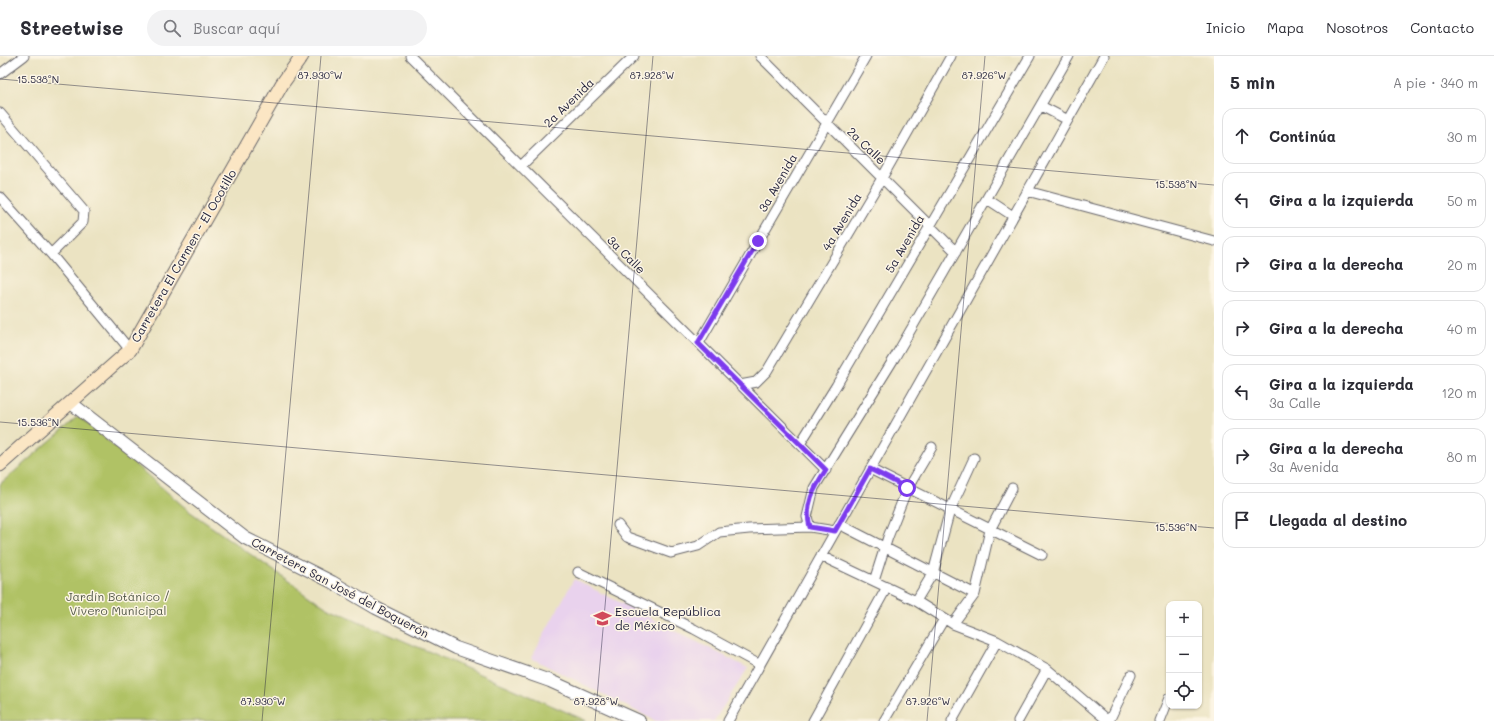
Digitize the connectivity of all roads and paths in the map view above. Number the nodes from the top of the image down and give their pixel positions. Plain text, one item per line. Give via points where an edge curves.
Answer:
1 (24, 56) edge
2 (302, 56) edge
3 (410, 56) edge
4 (634, 56) edge
5 (760, 56) edge
6 (866, 56) edge
7 (952, 56) edge
8 (1030, 56) edge
9 (1069, 56) edge
10 (1104, 56) edge
11 (0, 74) edge
12 (1040, 106) junction
13 (0, 113) edge
14 (1068, 120) junction
15 (826, 124) junction
16 (521, 166) junction
17 (882, 178) junction
18 (1028, 191) junction
19 (0, 197) edge
20 (987, 199) junction
21 (1013, 216) junction
22 (929, 225) junction
23 (1214, 241) edge
24 (956, 252) junction
25 (51, 254) junction
26 (698, 343) junction
27 (130, 350) junction
28 (740, 385) junction
29 (71, 403) junction
30 (800, 444) junction
31 (932, 447) dead end
32 (974, 458) dead end
33 (0, 465) edge
34 (870, 469) junction
35 (826, 470) junction
36 (907, 488) junction
37 (1012, 488) dead end
38 (950, 510) junction
39 (618, 525) dead end
40 (810, 527) junction
41 (837, 528) junction
42 (990, 530) junction
43 (885, 547) junction
44 (1042, 555) dead end
45 (821, 556) junction
46 (578, 572) dead end
47 (933, 572) junction
48 (874, 581) junction
49 (887, 588) junction
50 (975, 594) junction
51 (916, 601) junction
52 (944, 619) junction
53 (953, 624) junction
54 (997, 642) junction
55 (760, 665) junction
56 (1047, 669) junction
57 (1131, 675) dead end
58 (1166, 706) edge
59 (639, 721) edge
60 (728, 721) edge
61 (813, 721) edge
62 (884, 721) edge
63 (952, 721) edge
64 (1018, 721) edge
65 (1109, 721) edge
66 (1160, 721) edge

1 - 11 street
2 - 27 main road, Carretera El Carmen - El Ocotillo via 282,84
3 - 16 street, 3a Calle
4 - 16 street, 2a Avenida
5 - 15 street, 2a Calle
6 - 15 street, 3a Avenida
7 - 17 street, 4a Avenida
8 - 22 street, 5a Avenida
9 - 12 street
10 - 14 street
12 - 14 street
12 - 20 street
13 - 25 street via 84,211 83,222
14 - 18 street
15 - 17 street, 2a Calle
15 - 26 street, 3a Avenida
16 - 26 street, 3a Calle
17 - 22 street, 2a Calle
17 - 28 street, 4a Avenida via 767,371 756,382
18 - 21 street
18 - 23 street
19 - 25 street
20 - 21 street
20 - 24 street
21 - 34 street
22 - 24 street, 2a Calle
22 - 30 street, 5a Avenida
24 - 35 street
25 - 27 street
26 - 28 street, 3a Calle
27 - 29 main road, Carretera El Carmen - El Ocotillo
28 - 30 street, 3a Calle
29 - 33 main road, Carretera El Carmen - El Ocotillo
29 - 59 street, Carretera San José del Boquerón via 245,538 456,648 550,681
30 - 35 street, 3a Calle
31 - 36 street
32 - 38 street
34 - 36 street
34 - 41 street
35 - 40 street via 812,493 807,517
36 - 38 street
36 - 43 street
37 - 42 street
38 - 42 street
38 - 47 street
39 - 40 street via 627,537 671,553 698,546 718,532
40 - 41 street
41 - 43 street
41 - 45 street
42 - 44 street
42 - 50 street
43 - 47 street
43 - 48 street
45 - 48 street
45 - 55 street
46 - 55 street via 694,629
47 - 50 street
47 - 51 street
48 - 49 street
49 - 51 street
49 - 61 street
50 - 53 street
51 - 52 street
52 - 53 street
52 - 62 street
53 - 54 street
54 - 56 street
54 - 63 street
55 - 60 street
56 - 64 street
56 - 65 street
57 - 65 street
58 - 66 street

